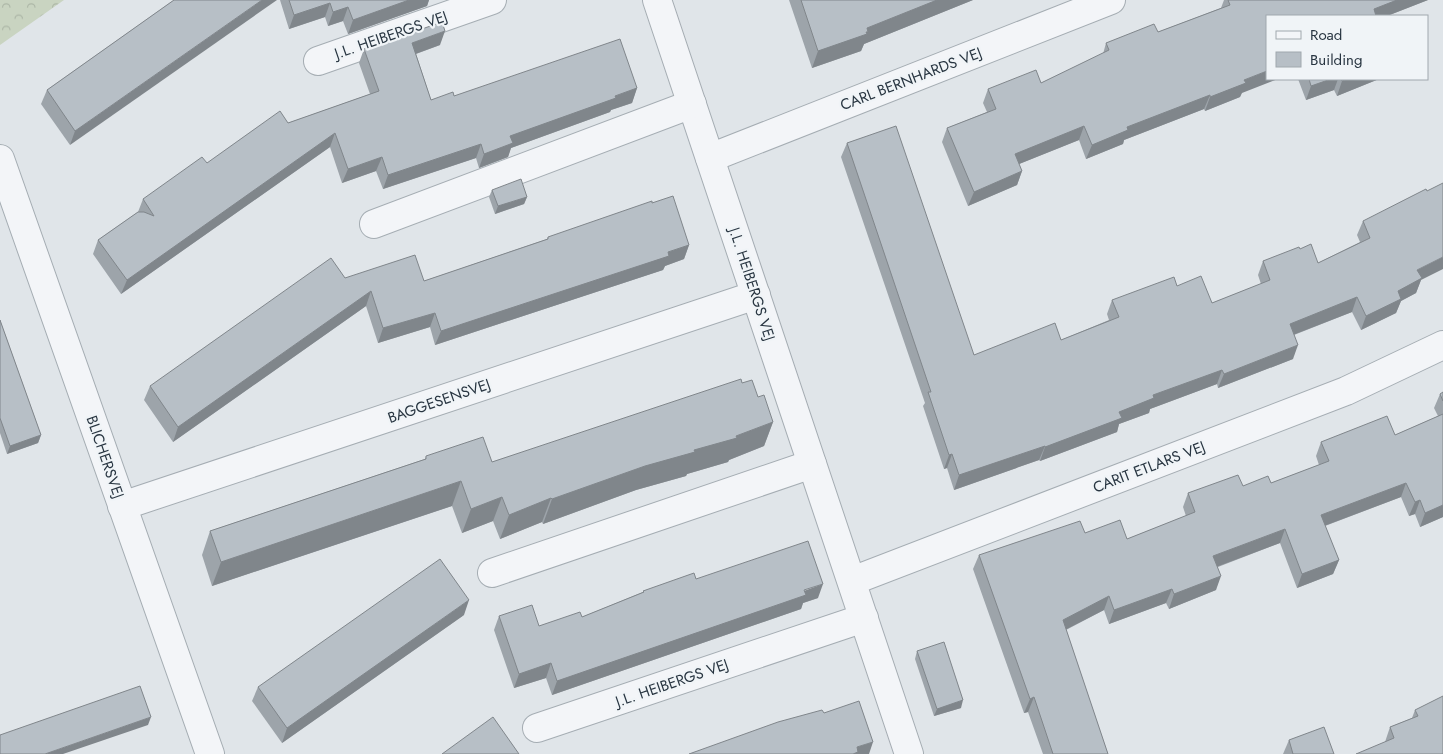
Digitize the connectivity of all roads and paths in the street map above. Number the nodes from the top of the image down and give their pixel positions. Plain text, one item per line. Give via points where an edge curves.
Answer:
1 (492, 0) edge
2 (658, 0) edge
3 (1111, 0) edge
4 (318, 61) dead end
5 (692, 104) junction
6 (710, 158) junction
7 (1, 166) edge
8 (374, 224) dead end
9 (756, 295) junction
10 (1443, 345) edge
11 (812, 464) junction
12 (122, 506) junction
13 (492, 573) dead end
14 (852, 581) junction
15 (864, 618) junction
16 (537, 728) dead end
17 (210, 754) edge
18 (909, 754) edge

1 - 4 street, J.L. HEIBERGS VEJ
2 - 5 street, J.L. HEIBERGS VEJ
3 - 6 street, CARL BERNHARDS VEJ
5 - 6 street, J.L. HEIBERGS VEJ
5 - 8 street
6 - 9 street, J.L. HEIBERGS VEJ
7 - 12 street, BLICHERSVEJ
9 - 11 street, J.L. HEIBERGS VEJ
9 - 12 street, BAGGESENSVEJ
10 - 14 street, CARIT ETLARS VEJ via 1346,391
11 - 13 street
11 - 14 street, J.L. HEIBERGS VEJ
12 - 17 street, BLICHERSVEJ
14 - 15 street, J.L. HEIBERGS VEJ
15 - 16 street, J.L. HEIBERGS VEJ
15 - 18 street, J.L. HEIBERGS VEJ

